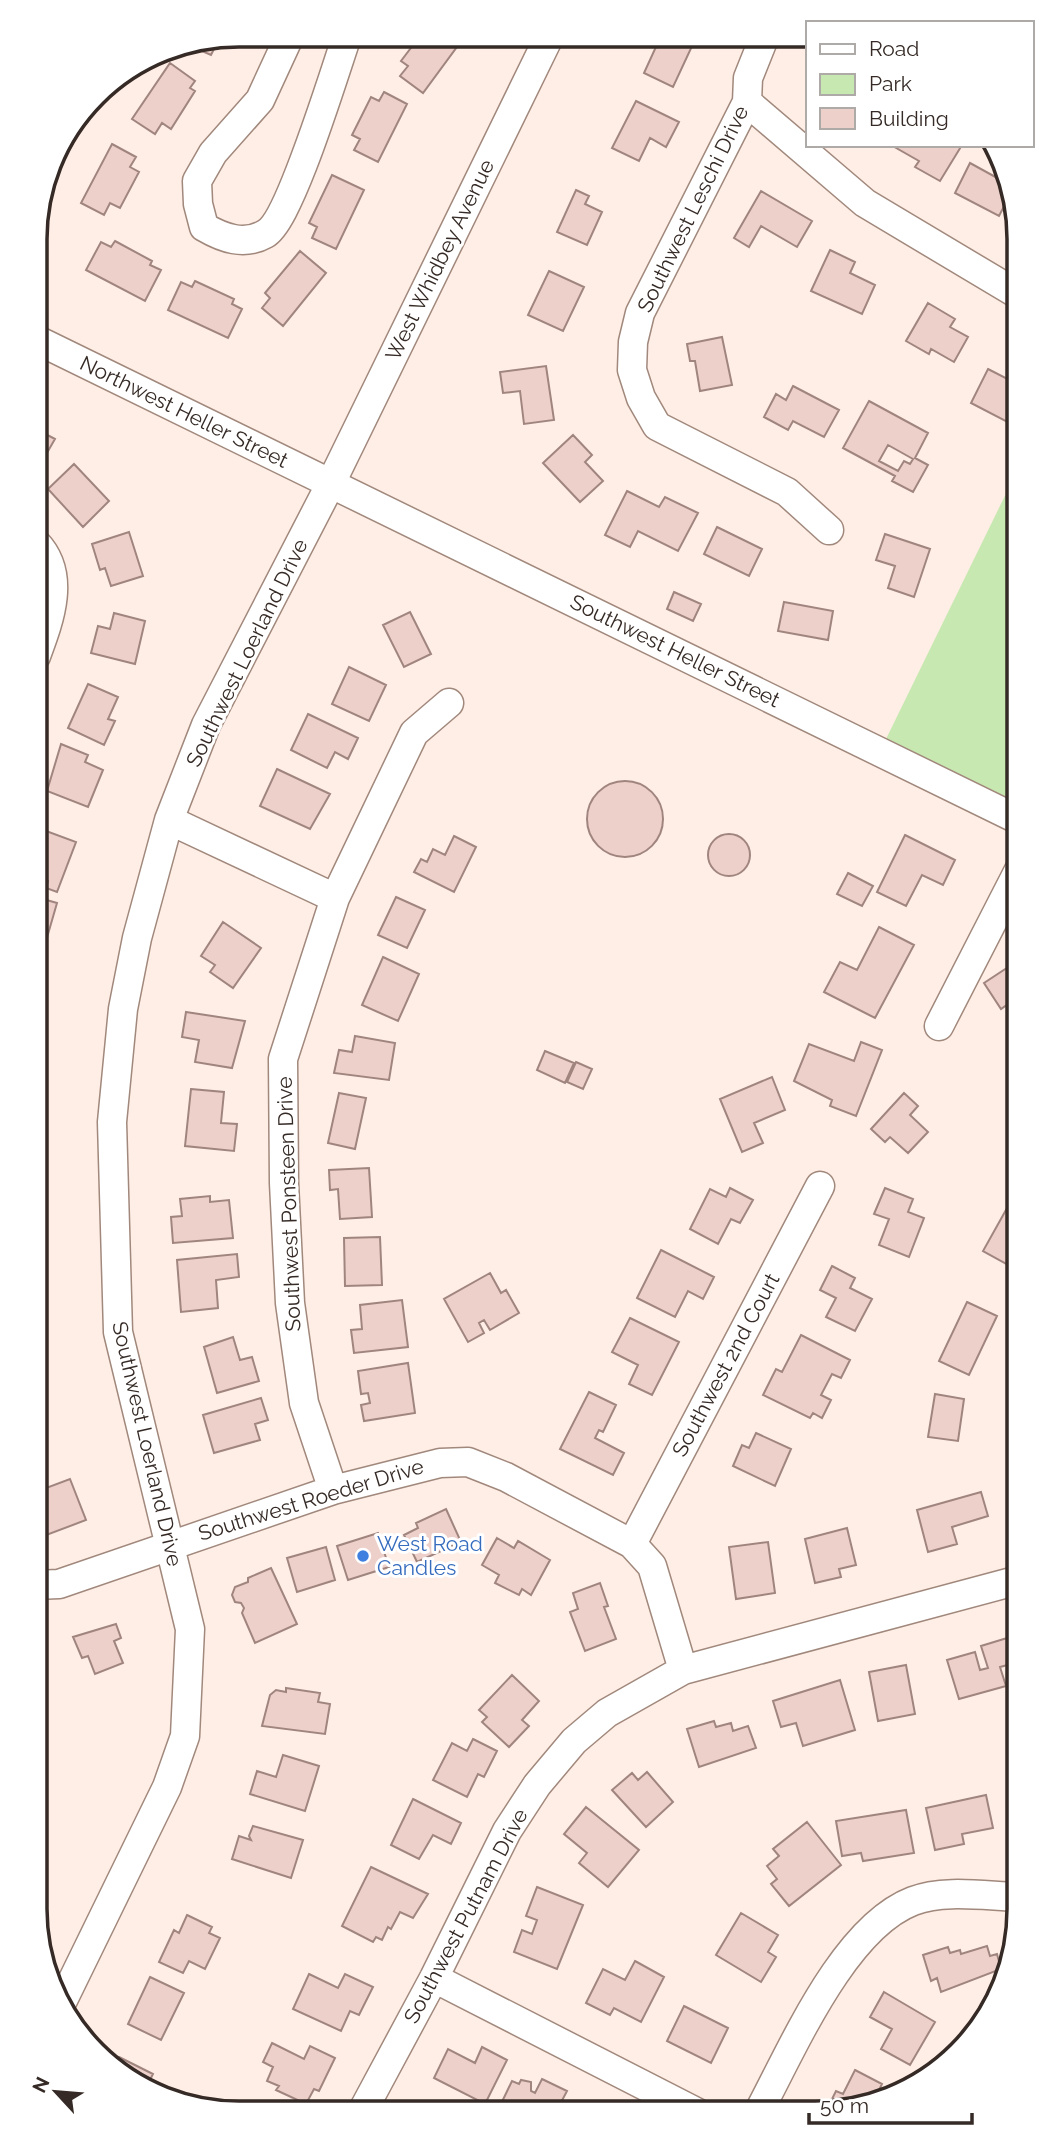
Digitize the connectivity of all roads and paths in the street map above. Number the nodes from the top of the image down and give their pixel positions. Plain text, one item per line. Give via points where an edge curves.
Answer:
1 (284, 47) edge
2 (343, 47) edge
3 (544, 47) edge
4 (760, 47) edge
5 (747, 102) junction
6 (1007, 288) edge
7 (48, 345) edge
8 (331, 484) junction
9 (829, 530) dead end
10 (48, 565) edge
11 (48, 625) edge
12 (449, 703) dead end
13 (1007, 814) edge
14 (169, 820) junction
15 (1007, 894) edge
16 (335, 898) junction
17 (939, 1027) dead end
18 (820, 1186) dead end
19 (333, 1490) junction
20 (170, 1543) junction
21 (632, 1544) junction
22 (1006, 1583) edge
23 (47, 1584) edge
24 (683, 1670) junction
25 (1006, 1896) edge
26 (434, 1978) junction
27 (66, 1993) edge
28 (368, 2101) edge
29 (675, 2101) edge
30 (765, 2101) edge

1 - 2 street via 260,100 213,153 197,181 204,227 225,239 248,240 267,234 287,206
3 - 8 street, West Whidbey Avenue
4 - 5 street, Southwest Leschi Drive via 748,78
5 - 6 street via 864,203
5 - 9 street, Southwest Leschi Drive via 640,313 632,370 657,426 787,492
7 - 8 street, Northwest Heller Street
8 - 13 street, Southwest Heller Street
8 - 14 street, Southwest Loerland Drive via 206,725
10 - 11 street via 53,575 53,611
12 - 16 street, Southwest Ponsteen Drive via 414,733
14 - 16 street
14 - 20 street, Southwest Loerland Drive via 134,950 112,1122 118,1332
15 - 17 street
16 - 19 street, Southwest Ponsteen Drive via 283,1059 290,1303 304,1403
18 - 21 street, Southwest 2nd Court
19 - 20 street, Southwest Roeder Drive
19 - 21 street, Southwest Roeder Drive via 440,1462 468,1462 506,1477
20 - 23 street, Southwest Roeder Drive
20 - 27 street, Southwest Loerland Drive via 190,1629 185,1736 167,1787
21 - 24 street, Southwest Roeder Drive via 652,1566
22 - 24 street, Southwest Putnam Drive
24 - 26 street, Southwest Putnam Drive via 607,1713 574,1741 537,1785 507,1831
25 - 30 street via 959,1894 913,1901 879,1923 841,1961
26 - 28 street, Southwest Putnam Drive
26 - 29 street

